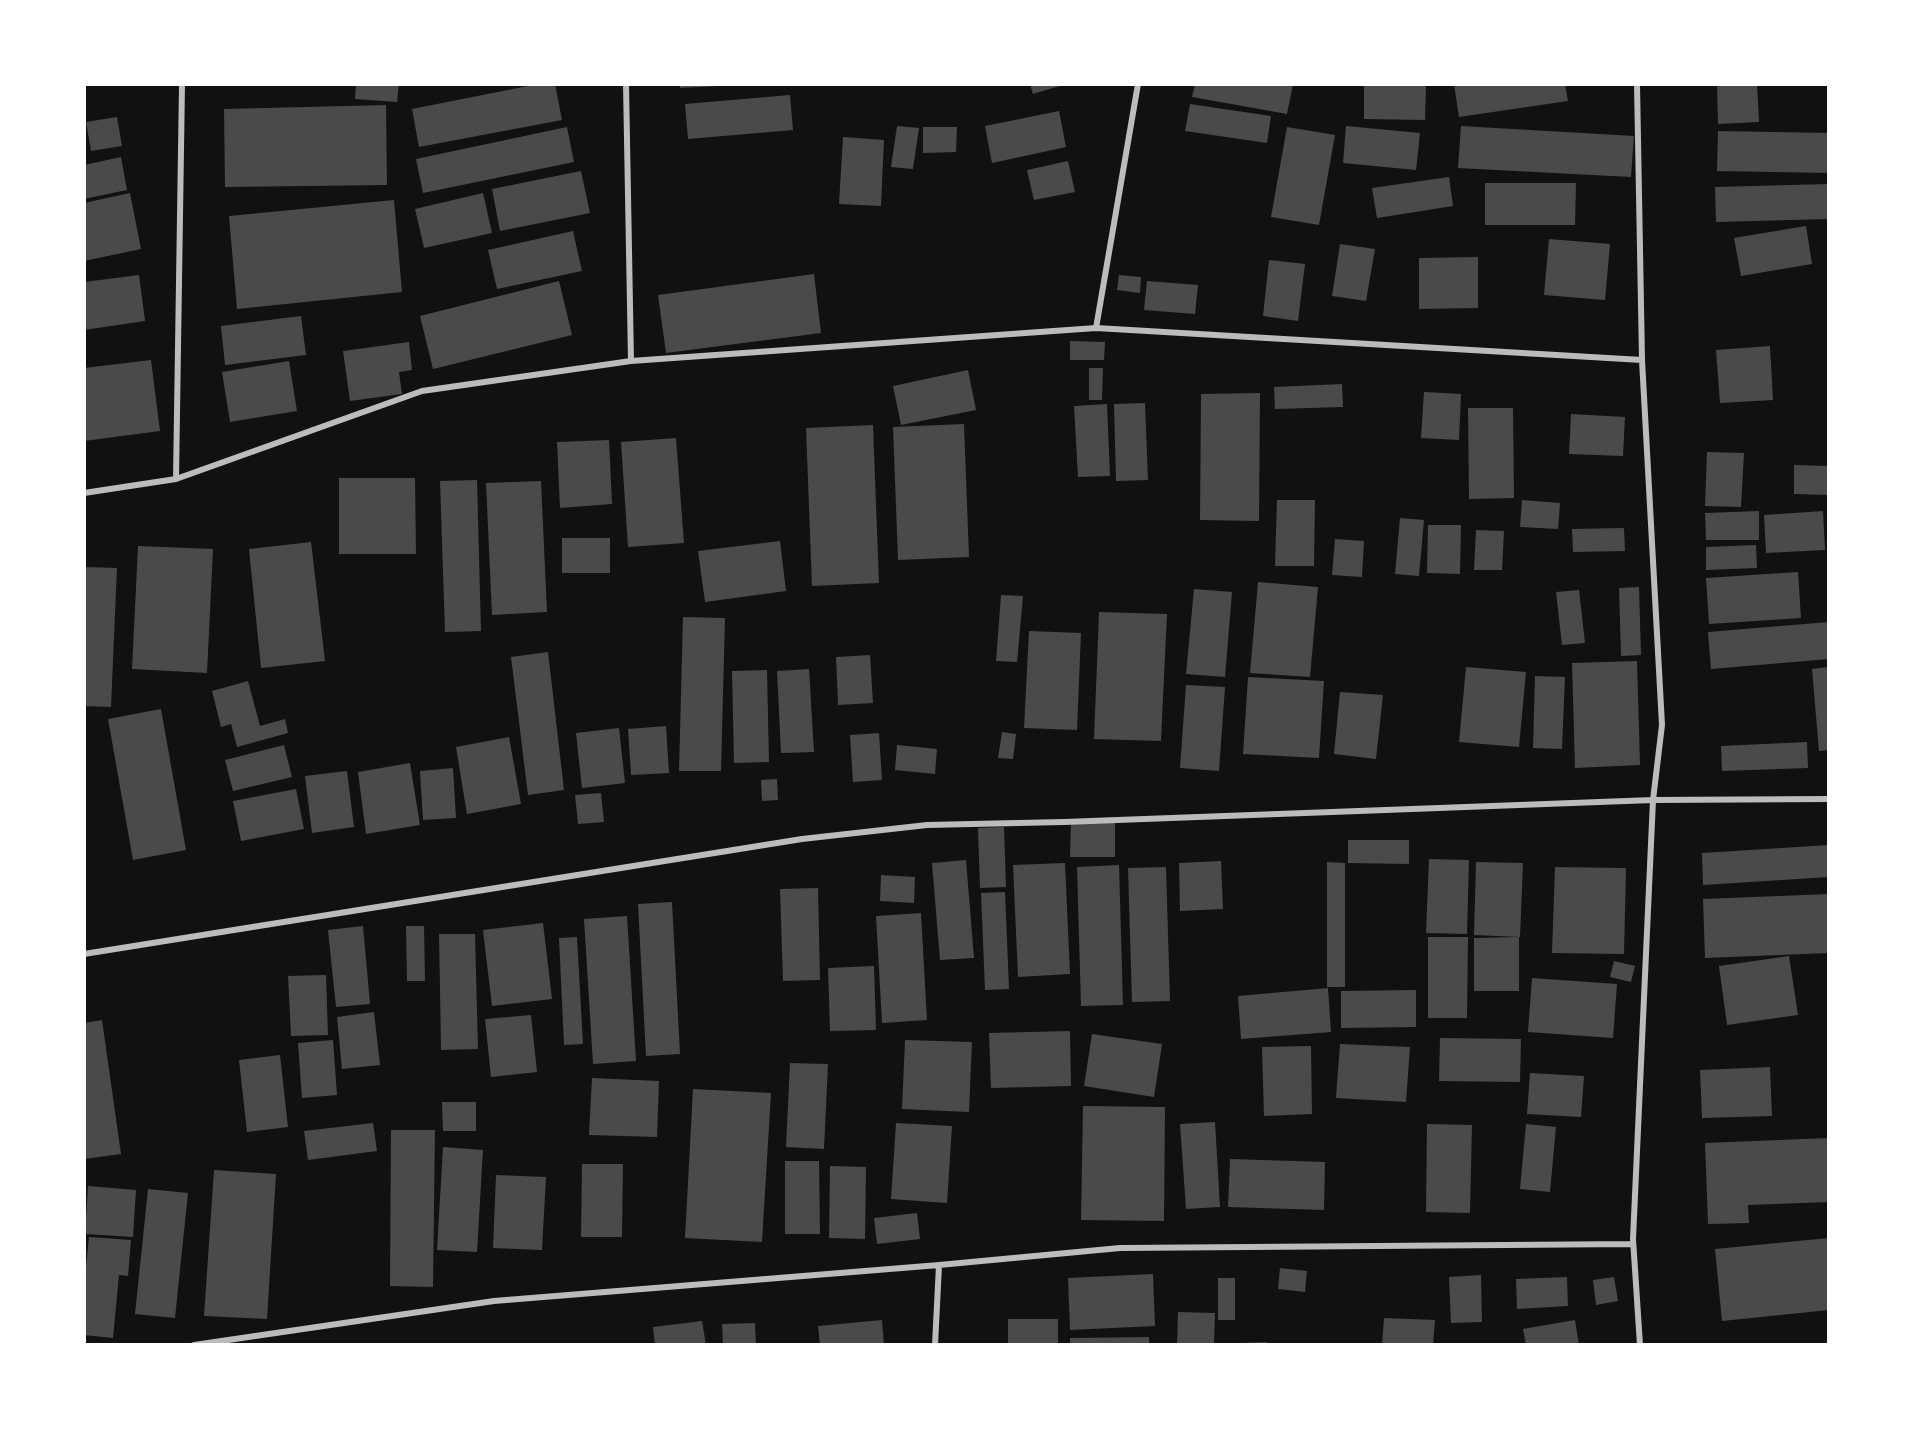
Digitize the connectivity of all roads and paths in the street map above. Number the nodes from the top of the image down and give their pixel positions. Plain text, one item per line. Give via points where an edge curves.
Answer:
1 (182, 84) edge
2 (626, 84) edge
3 (1138, 84) edge
4 (1638, 84) edge
5 (1096, 328) junction
6 (1642, 360) junction
7 (631, 361) junction
8 (176, 479) junction
9 (84, 493) edge
10 (1829, 799) edge
11 (1653, 800) junction
12 (84, 954) edge
13 (1633, 1244) junction
14 (939, 1265) junction
15 (194, 1345) edge
16 (935, 1345) edge
17 (1640, 1345) edge

1 - 8 street
2 - 7 street
3 - 5 street
4 - 6 street
5 - 6 street
5 - 7 street
6 - 11 street via 1662,725
7 - 8 street via 422,391
8 - 9 street
10 - 11 street
11 - 12 street via 927,825 802,839
11 - 13 street
13 - 14 street via 1120,1248
13 - 17 street
14 - 15 street via 494,1301
14 - 16 street

